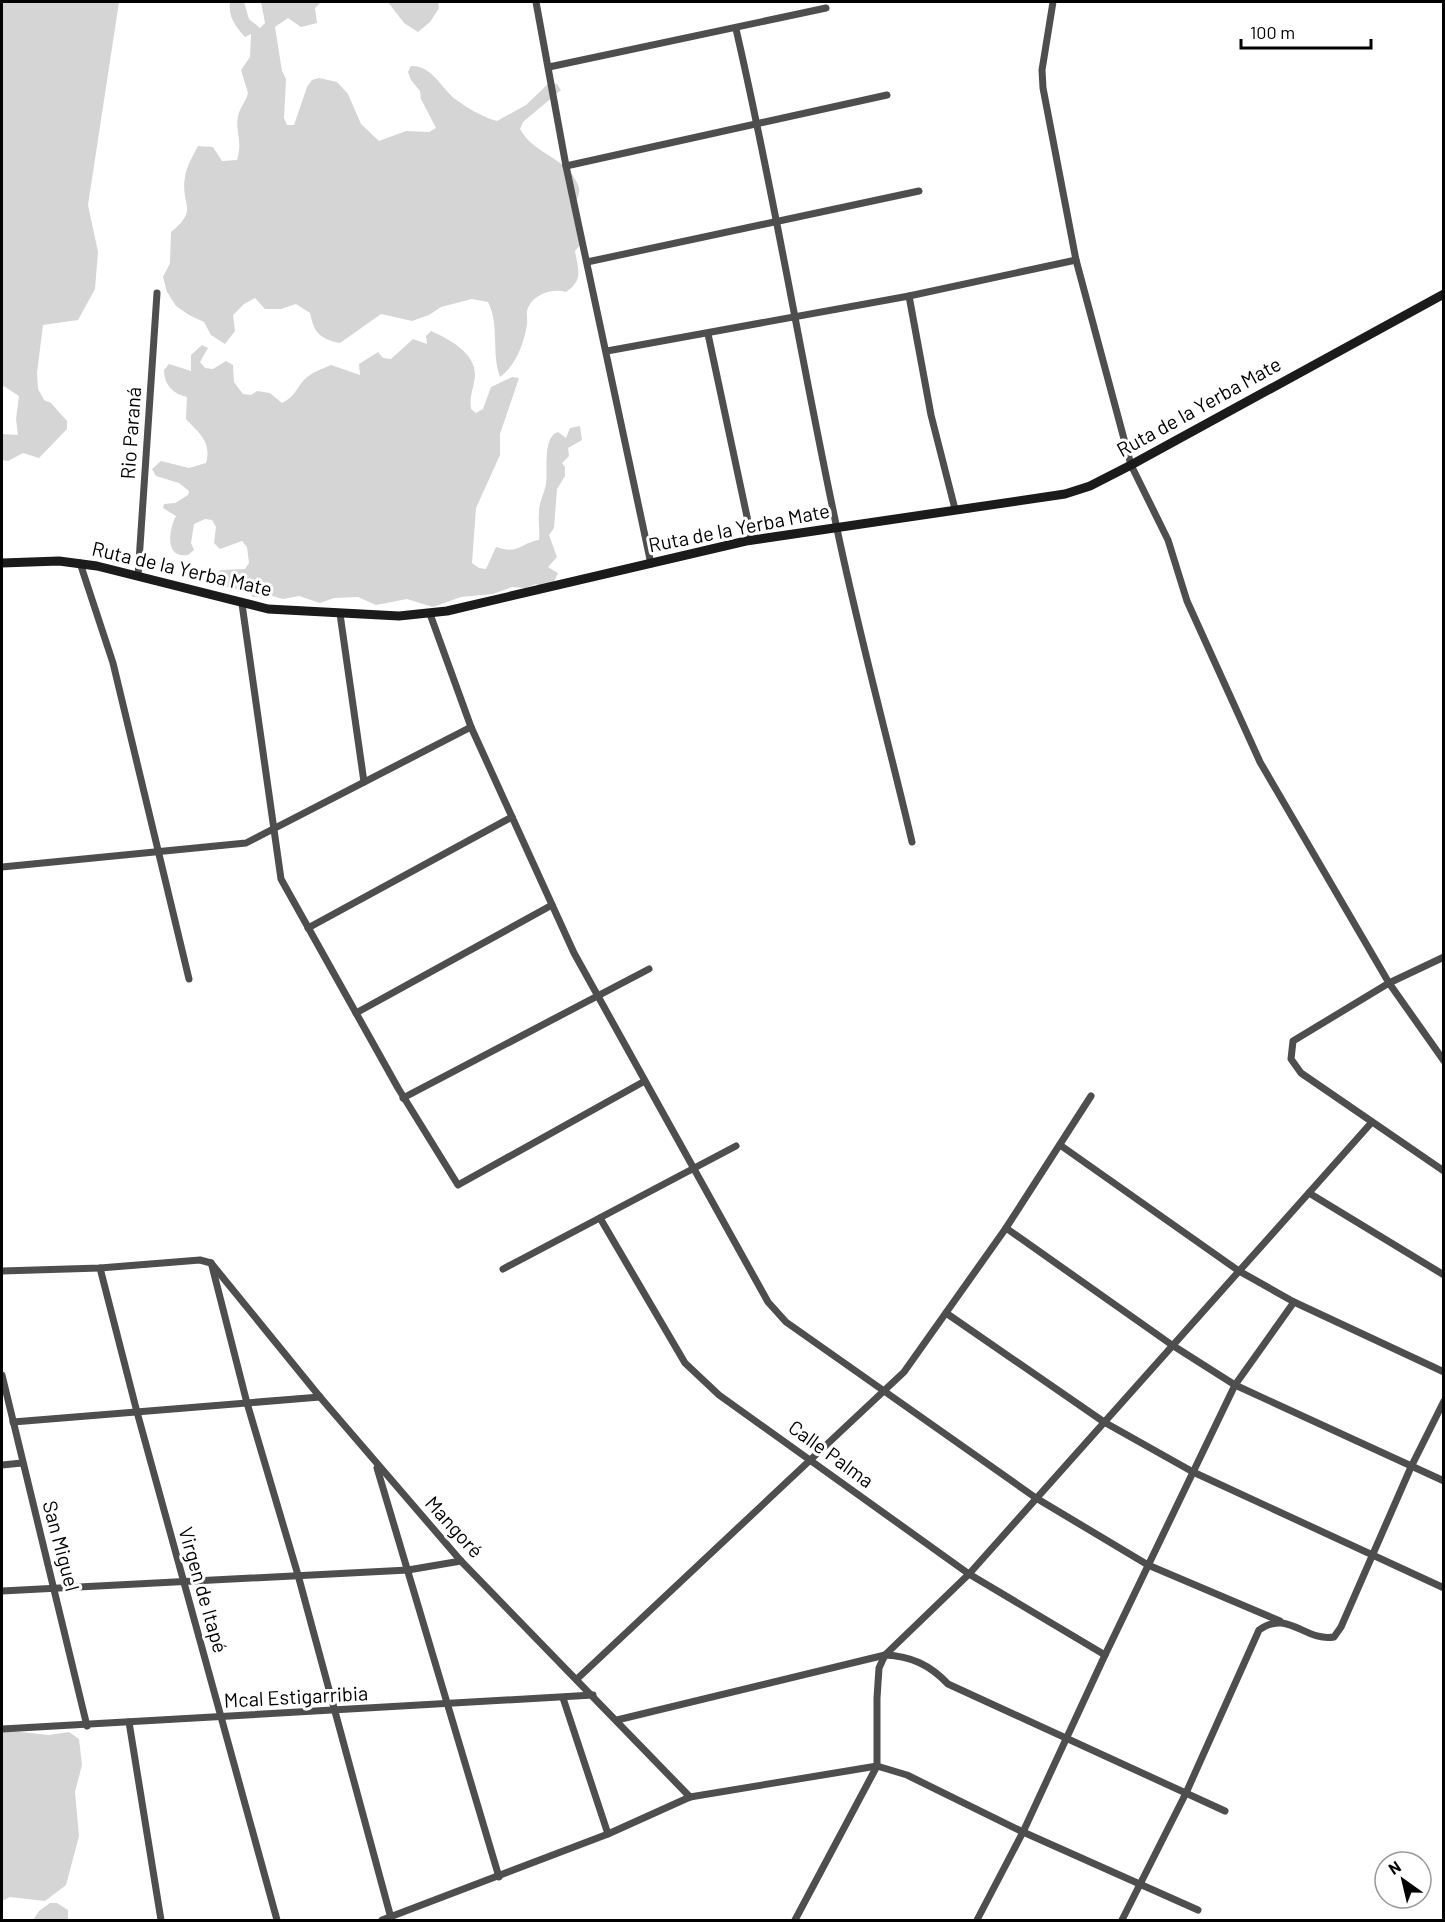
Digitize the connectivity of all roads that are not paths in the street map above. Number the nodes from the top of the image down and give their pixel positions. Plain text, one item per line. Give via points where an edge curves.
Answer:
1 (536, 2) edge
2 (1053, 2) edge
3 (826, 8) dead end
4 (736, 29) junction
5 (549, 67) junction
6 (887, 94) dead end
7 (758, 125) junction
8 (567, 166) junction
9 (919, 191) dead end
10 (779, 222) junction
11 (1076, 260) junction
12 (587, 262) junction
13 (157, 292) dead end
14 (1443, 294) edge
15 (909, 296) junction
16 (793, 315) junction
17 (708, 334) junction
18 (608, 351) junction
19 (1131, 465) junction
20 (955, 509) junction
21 (836, 527) junction
22 (752, 540) junction
23 (2, 563) edge
24 (80, 563) junction
25 (651, 564) junction
26 (138, 576) junction
27 (242, 604) junction
28 (340, 614) junction
29 (430, 614) junction
30 (471, 728) junction
31 (364, 782) junction
32 (512, 817) junction
33 (272, 829) junction
34 (912, 842) dead end
35 (159, 851) junction
36 (2, 867) edge
37 (552, 905) junction
38 (308, 927) junction
39 (1443, 957) edge
40 (649, 969) dead end
41 (189, 979) dead end
42 (1389, 983) junction
43 (597, 996) junction
44 (356, 1013) junction
45 (1443, 1061) edge
46 (643, 1082) junction
47 (1091, 1096) dead end
48 (404, 1098) junction
49 (1372, 1122) junction
50 (1060, 1145) junction
51 (736, 1146) dead end
52 (692, 1169) junction
53 (1443, 1171) edge
54 (1309, 1193) junction
55 (600, 1218) junction
56 (1006, 1227) junction
57 (211, 1263) junction
58 (100, 1268) junction
59 (503, 1269) dead end
60 (2, 1271) edge
61 (1239, 1271) junction
62 (1443, 1275) edge
63 (1294, 1302) junction
64 (946, 1313) junction
65 (1172, 1345) junction
66 (1443, 1372) edge
67 (2, 1375) edge
68 (1235, 1385) junction
69 (883, 1392) junction
70 (320, 1397) junction
71 (1443, 1401) edge
72 (247, 1403) junction
73 (137, 1412) junction
74 (13, 1422) junction
75 (1104, 1422) junction
76 (810, 1458) junction
77 (22, 1463) junction
78 (376, 1464) junction
79 (2, 1465) edge
80 (1410, 1467) junction
81 (1193, 1473) junction
82 (1443, 1481) edge
83 (1036, 1498) junction
84 (1373, 1556) junction
85 (461, 1561) junction
86 (1148, 1565) junction
87 (408, 1569) junction
88 (969, 1574) junction
89 (298, 1575) junction
90 (183, 1583) junction
91 (56, 1588) junction
92 (1443, 1588) edge
93 (2, 1591) edge
94 (1280, 1622) junction
95 (885, 1655) junction
96 (1105, 1655) junction
97 (577, 1679) junction
98 (593, 1695) junction
99 (563, 1698) junction
100 (447, 1706) junction
101 (335, 1711) junction
102 (223, 1717) junction
103 (617, 1720) junction
104 (129, 1722) junction
105 (87, 1726) junction
106 (2, 1729) edge
107 (1066, 1738) junction
108 (877, 1766) junction
109 (1186, 1793) junction
110 (690, 1797) junction
111 (1225, 1811) dead end
112 (1023, 1832) junction
113 (608, 1834) junction
114 (499, 1877) junction
115 (1139, 1883) junction
116 (1198, 1911) dead end
117 (391, 1918) junction
118 (981, 1919) edge
119 (161, 1920) edge
120 (277, 1920) edge
121 (382, 1920) edge
122 (795, 1920) edge
123 (1122, 1920) edge

1 - 5 street
2 - 11 street via 1042,88
3 - 4 street
4 - 5 street
4 - 7 street
5 - 8 street
6 - 7 street
7 - 8 street
7 - 10 street
8 - 12 street
9 - 10 street
10 - 12 street
10 - 16 street
11 - 15 street
11 - 19 street
12 - 18 street
13 - 26 street, Rio Paraná
14 - 19 main road, Ruta de la Yerba Mate
15 - 16 street
15 - 20 street via 931,415
16 - 17 street
16 - 21 street
17 - 18 street
17 - 22 street
18 - 25 street
19 - 20 main road, Ruta de la Yerba Mate via 1065,494
19 - 42 street via 1168,540 1187,601 1260,762
20 - 21 main road, Ruta de la Yerba Mate
21 - 22 main road, Ruta de la Yerba Mate
21 - 34 street
22 - 25 main road, Ruta de la Yerba Mate
23 - 24 main road, Ruta de la Yerba Mate
24 - 26 main road, Ruta de la Yerba Mate
24 - 35 street via 113,663
25 - 29 main road, Ruta de la Yerba Mate
26 - 27 main road, Ruta de la Yerba Mate
27 - 28 main road, Ruta de la Yerba Mate
27 - 33 street
28 - 29 main road, Ruta de la Yerba Mate
28 - 31 street
29 - 30 street
30 - 31 street
30 - 32 street
31 - 33 street
32 - 37 street
32 - 38 street
33 - 35 street via 246,843
33 - 38 street via 281,879
35 - 36 street
35 - 41 street
37 - 43 street
37 - 44 street
38 - 44 street
39 - 42 street
40 - 43 street
42 - 45 street
42 - 49 street via 1293,1041 1291,1059 1301,1073
43 - 46 street
43 - 48 street
44 - 48 street
46 - 48 street via 458,1185
46 - 52 street
47 - 50 street
49 - 53 street
49 - 54 street
50 - 56 street
50 - 61 street
51 - 52 street
52 - 55 street
52 - 69 street via 768,1302 786,1322
54 - 61 street
54 - 62 street
55 - 59 street
55 - 76 street, Calle Palma via 685,1363 719,1395
56 - 64 street
56 - 65 street
57 - 58 street via 200,1260
57 - 70 street, Mangoré
57 - 72 street
58 - 60 street
58 - 73 street, Virgen de Itapé
61 - 63 street
61 - 65 street
63 - 66 street
63 - 68 street
64 - 69 street via 904,1372
64 - 75 street
65 - 68 street
65 - 75 street
67 - 74 street, San Miguel
68 - 80 street
68 - 81 street
69 - 76 street
69 - 83 street
70 - 72 street
70 - 78 street, Mangoré
71 - 80 street
72 - 73 street
72 - 89 street
73 - 74 street
73 - 90 street, Virgen de Itapé
74 - 77 street, San Miguel
75 - 81 street
75 - 83 street
76 - 88 street, Calle Palma
76 - 97 street
77 - 79 street
77 - 91 street, San Miguel
78 - 85 street, Mangoré
78 - 87 street
80 - 82 street
80 - 84 street
81 - 84 street
81 - 86 street
83 - 86 street
83 - 88 street
84 - 92 street
84 - 94 street via 1334,1637 1323,1639
85 - 87 street
85 - 97 street, Mangoré
86 - 94 street
86 - 96 street
87 - 89 street
87 - 100 street
88 - 95 street
88 - 96 street, Calle Palma
89 - 90 street
89 - 101 street
90 - 91 street
90 - 102 street, Virgen de Itapé
91 - 93 street
91 - 105 street, San Miguel
94 - 109 street via 1270,1623 1255,1638
95 - 103 street
95 - 107 street via 911,1658 936,1671 948,1684
95 - 108 street via 879,1668 876,1698
96 - 107 street
97 - 98 street, Mangoré
98 - 99 street, Mcal Estigarribia
98 - 103 street, Mangoré
99 - 100 street, Mcal Estigarribia
99 - 113 street
100 - 101 street, Mcal Estigarribia
100 - 114 street
101 - 102 street, Mcal Estigarribia
101 - 117 street
102 - 104 street, Mcal Estigarribia
102 - 120 street, Virgen de Itapé
103 - 110 street, Mangoré
104 - 105 street, Mcal Estigarribia
104 - 119 street
105 - 106 street, Mcal Estigarribia
107 - 109 street
107 - 112 street
108 - 110 street
108 - 112 street via 907,1775
108 - 122 street
109 - 111 street
109 - 115 street
110 - 113 street
112 - 115 street
112 - 118 street
113 - 114 street
114 - 117 street
115 - 116 street
115 - 123 street
117 - 121 street

